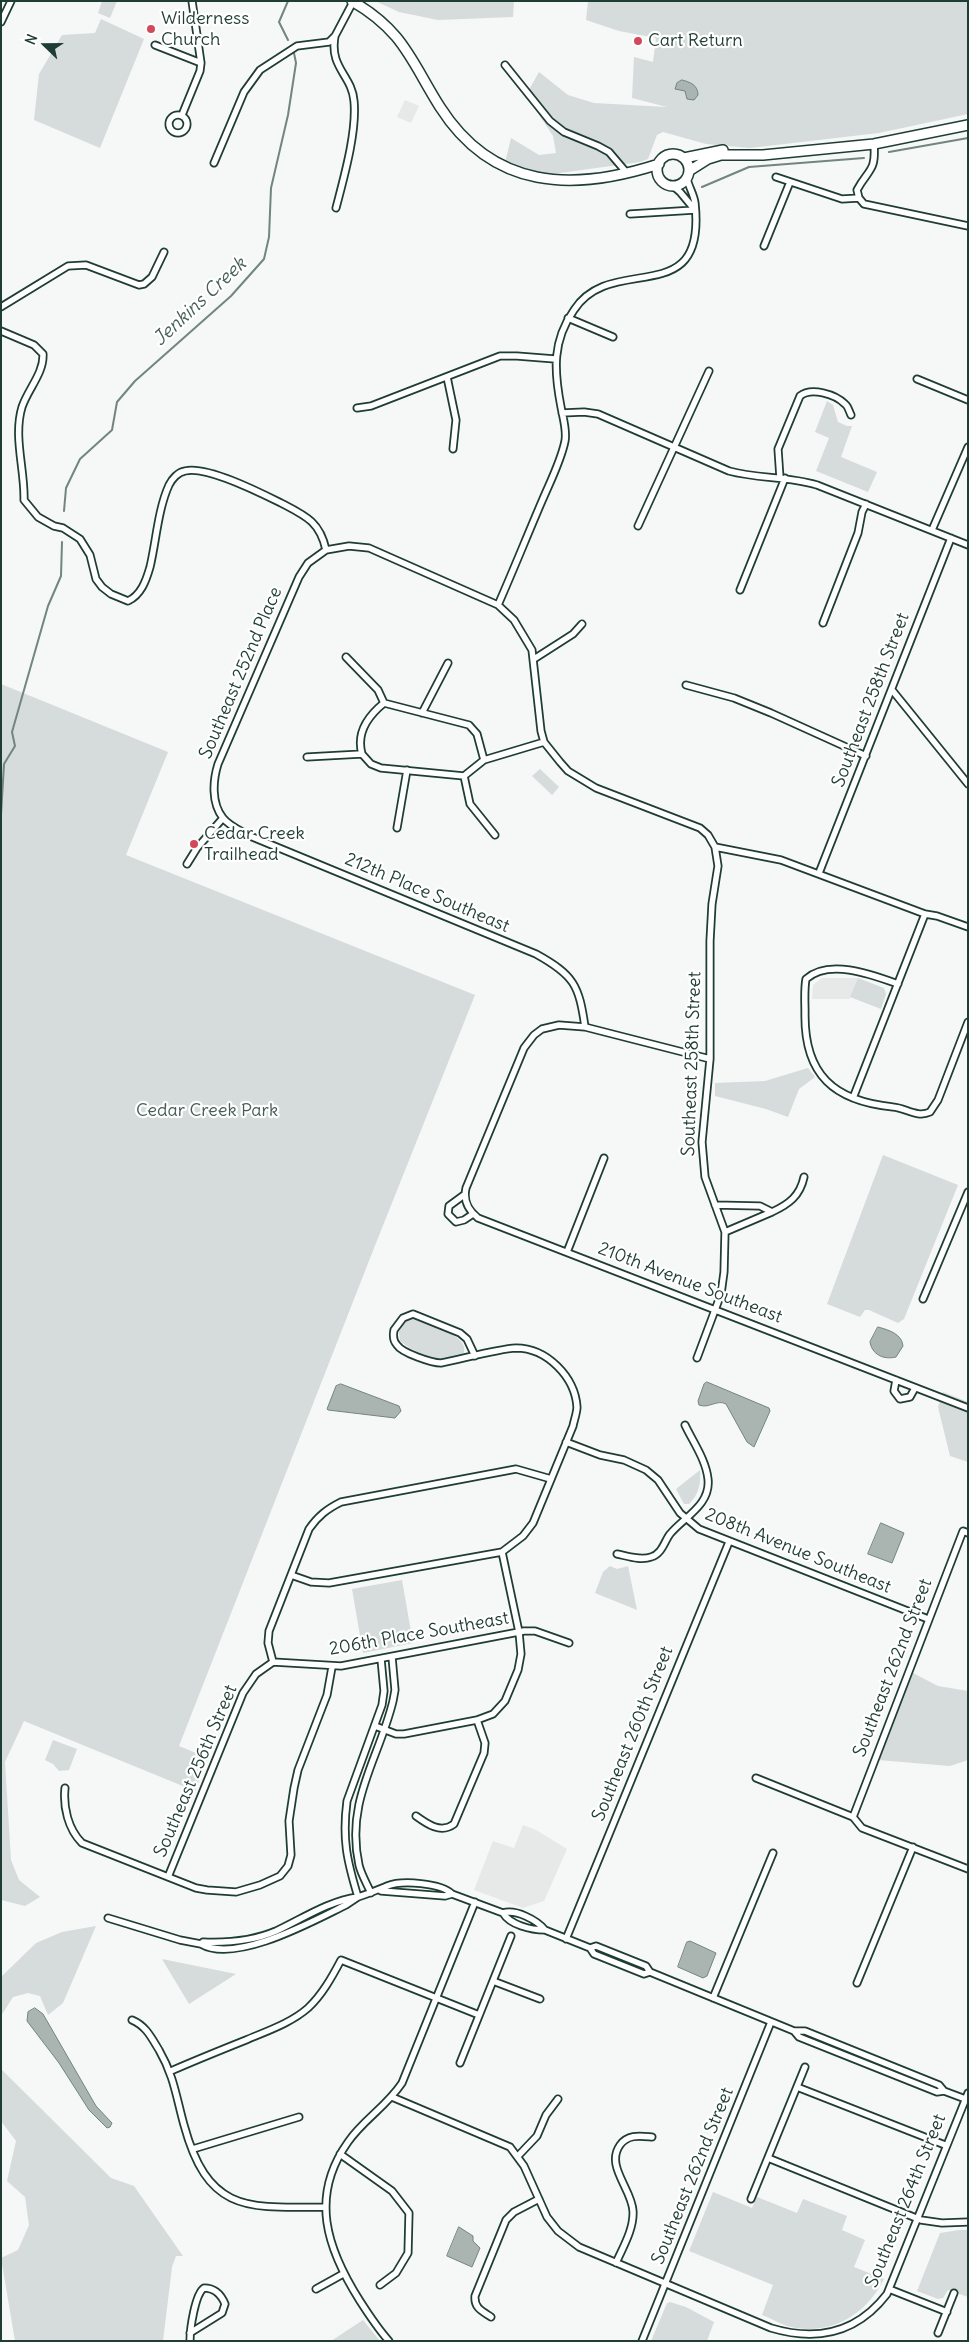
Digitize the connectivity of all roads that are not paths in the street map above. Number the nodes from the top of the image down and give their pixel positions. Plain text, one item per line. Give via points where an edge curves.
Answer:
1 (11, 1) edge
2 (192, 1) edge
3 (353, 2) edge
4 (1, 22) edge
5 (335, 36) junction
6 (155, 45) dead end
7 (202, 63) junction
8 (505, 65) dead end
9 (182, 115) dead end
10 (968, 125) edge
11 (874, 144) junction
12 (748, 154) junction
13 (684, 158) junction
14 (214, 163) dead end
15 (659, 164) junction
16 (629, 171) junction
17 (688, 175) junction
18 (659, 176) junction
19 (776, 177) dead end
20 (790, 182) junction
21 (673, 186) junction
22 (859, 198) junction
23 (336, 208) dead end
24 (695, 210) junction
25 (630, 214) dead end
26 (968, 226) edge
27 (764, 246) dead end
28 (164, 252) dead end
29 (1, 307) edge
30 (568, 318) junction
31 (1, 330) edge
32 (613, 337) dead end
33 (555, 359) junction
34 (709, 371) dead end
35 (447, 377) junction
36 (917, 379) dead end
37 (968, 400) edge
38 (357, 408) dead end
39 (562, 413) junction
40 (850, 415) dead end
41 (968, 447) edge
42 (674, 448) junction
43 (453, 449) dead end
44 (782, 478) junction
45 (866, 504) junction
46 (638, 526) dead end
47 (932, 530) junction
48 (951, 538) junction
49 (968, 545) edge
50 (326, 550) junction
51 (740, 590) dead end
52 (498, 605) junction
53 (822, 623) dead end
54 (582, 624) dead end
55 (346, 657) dead end
56 (534, 659) junction
57 (448, 664) dead end
58 (686, 684) dead end
59 (892, 690) junction
60 (384, 703) junction
61 (422, 713) junction
62 (544, 742) junction
63 (362, 754) junction
64 (866, 756) junction
65 (307, 757) dead end
66 (484, 760) junction
67 (407, 770) junction
68 (464, 776) junction
69 (968, 784) edge
70 (223, 818) junction
71 (397, 828) dead end
72 (496, 835) dead end
73 (716, 847) junction
74 (187, 864) dead end
75 (819, 873) junction
76 (925, 914) junction
77 (968, 927) edge
78 (898, 984) junction
79 (968, 1022) edge
80 (585, 1027) junction
81 (710, 1059) junction
82 (853, 1098) junction
83 (604, 1158) dead end
84 (804, 1177) dead end
85 (968, 1192) edge
86 (464, 1195) junction
87 (715, 1205) junction
88 (772, 1212) junction
89 (473, 1214) junction
90 (725, 1232) junction
91 (567, 1252) junction
92 (923, 1299) dead end
93 (716, 1309) junction
94 (476, 1356) junction
95 (697, 1358) dead end
96 (896, 1380) junction
97 (915, 1388) junction
98 (968, 1408) edge
99 (685, 1425) dead end
100 (566, 1442) junction
101 (551, 1479) junction
102 (686, 1520) junction
103 (966, 1532) edge
104 (729, 1542) junction
105 (502, 1552) junction
106 (617, 1554) dead end
107 (291, 1575) junction
108 (928, 1619) junction
109 (518, 1632) junction
110 (569, 1643) dead end
111 (392, 1657) junction
112 (381, 1659) junction
113 (272, 1662) junction
114 (332, 1666) junction
115 (477, 1720) junction
116 (375, 1726) junction
117 (383, 1730) junction
118 (756, 1778) dead end
119 (65, 1788) dead end
120 (416, 1816) dead end
121 (852, 1817) junction
122 (913, 1847) junction
123 (773, 1853) dead end
124 (968, 1869) edge
125 (168, 1877) junction
126 (370, 1893) junction
127 (358, 1897) junction
128 (475, 1902) junction
129 (108, 1918) dead end
130 (512, 1936) dead end
131 (566, 1939) junction
132 (493, 1981) junction
133 (857, 1983) dead end
134 (436, 1998) junction
135 (713, 1998) junction
136 (540, 1999) dead end
137 (479, 2015) junction
138 (132, 2020) dead end
139 (771, 2022) junction
140 (460, 2063) dead end
141 (804, 2067) dead end
142 (171, 2071) junction
143 (796, 2087) junction
144 (392, 2097) junction
145 (967, 2097) edge
146 (558, 2099) dead end
147 (299, 2117) dead end
148 (652, 2137) dead end
149 (945, 2145) junction
150 (192, 2150) junction
151 (340, 2154) junction
152 (518, 2156) junction
153 (768, 2158) junction
154 (539, 2199) junction
155 (751, 2199) dead end
156 (326, 2207) junction
157 (917, 2218) junction
158 (968, 2222) edge
159 (616, 2263) junction
160 (343, 2274) junction
161 (665, 2284) junction
162 (380, 2285) dead end
163 (316, 2289) dead end
164 (889, 2289) junction
165 (954, 2293) dead end
166 (947, 2312) junction
167 (491, 2318) dead end
168 (190, 2333) junction
169 (938, 2333) dead end
170 (190, 2341) edge
171 (389, 2341) edge
172 (642, 2341) edge

1 - 4 street
2 - 7 street
3 - 5 street
3 - 16 street via 382,21 397,36 450,122 484,156 519,173 554,180
5 - 14 street via 324,43 297,46 260,70 244,92
5 - 23 street via 333,53 354,99 346,166
6 - 7 street
7 - 9 street
8 - 16 street via 550,121 570,135 608,152
10 - 11 street
11 - 12 street
11 - 22 street via 875,160 857,190
12 - 13 street via 718,150
12 - 17 street via 708,159
13 - 15 street via 670,155
13 - 17 street
15 - 16 street
15 - 18 street
16 - 18 street
17 - 21 street via 680,185
17 - 24 street
18 - 21 street via 664,183
19 - 20 street
20 - 22 street via 842,199
20 - 27 street
21 - 24 street
22 - 26 street via 864,204
24 - 25 street
24 - 30 street via 695,238 684,262 656,276 598,288 575,307
28 - 29 street via 152,277 144,284 77,264 68,266
30 - 32 street
30 - 33 street
31 - 50 street via 34,345 43,354 44,362 22,408 19,429 24,500 38,517 80,540 90,555 96,579 111,594 128,601 141,590 152,559 166,493 174,476 184,470 196,470 245,485 302,515 322,534
33 - 35 street via 500,356
33 - 39 street
34 - 42 street
35 - 38 street via 371,406
35 - 43 street via 456,420
36 - 37 street
39 - 42 street via 598,414
39 - 52 street via 565,440 560,456
40 - 44 street via 845,403 817,391 805,392 797,400 778,449
41 - 47 street
42 - 44 street via 742,475
42 - 46 street
44 - 45 street via 796,478
44 - 51 street
45 - 47 street
45 - 53 street via 858,533
47 - 48 street
48 - 49 street
48 - 59 street, Southeast 258th Street
50 - 52 street via 349,546 369,548
50 - 70 street, Southeast 252nd Place via 308,563 298,577 218,764 214,776 215,800
52 - 56 street via 522,632
54 - 56 street via 573,634
55 - 60 street via 378,690
56 - 62 street via 539,722
57 - 61 street
58 - 64 street via 734,698
59 - 64 street, Southeast 258th Street
59 - 69 street
60 - 61 street
60 - 63 street via 364,725 360,740
61 - 66 street via 470,725 477,734
62 - 66 street
62 - 73 street via 579,779 700,828
63 - 65 street
63 - 67 street via 375,766
64 - 75 street, Southeast 258th Street
66 - 68 street
67 - 68 street
67 - 71 street
68 - 72 street via 470,804
70 - 74 street
70 - 80 street, 212th Place Southeast via 250,836 554,964 574,984 581,1001
73 - 75 street via 767,856
73 - 81 street, Southeast 258th Street via 718,866 710,942
75 - 76 street
76 - 77 street
76 - 78 street
78 - 82 street
78 - 82 street via 860,971 825,970 806,978 804,1033 812,1060 828,1083
79 - 82 street via 934,1108 917,1114
80 - 81 street
80 - 86 street via 551,1026 528,1042
81 - 87 street, Southeast 258th Street via 702,1150 705,1177
83 - 91 street
84 - 88 street via 792,1201
85 - 92 street
86 - 89 street, 210th Avenue Southeast
86 - 89 street via 449,1206 449,1218 460,1222
87 - 88 street via 760,1206
87 - 90 street, Southeast 258th Street
88 - 90 street
89 - 91 street, 210th Avenue Southeast
90 - 93 street, Southeast 258th Street via 724,1272
91 - 93 street, 210th Avenue Southeast
93 - 95 street, Southeast 258th Street
93 - 96 street, 210th Avenue Southeast
94 - 94 street via 433,1362 400,1349 395,1342 394,1330 403,1318 413,1314 460,1333
94 - 100 street via 516,1348 531,1351 558,1366 568,1379 577,1409
96 - 97 street, 210th Avenue Southeast
96 - 97 street via 894,1391 900,1400 910,1397
97 - 98 street, 210th Avenue Southeast
99 - 102 street via 708,1478 703,1501
100 - 101 street
100 - 102 street, 208th Avenue Southeast via 646,1470 658,1480
101 - 105 street via 533,1524 524,1536
101 - 107 street via 516,1469 341,1502 318,1517 309,1529
102 - 104 street, 208th Avenue Southeast
102 - 106 street via 671,1533 654,1557
103 - 108 street, Southeast 262nd Street
104 - 108 street, 208th Avenue Southeast
104 - 131 street, Southeast 260th Street
105 - 107 street via 328,1583 311,1582
105 - 109 street
107 - 113 street via 268,1637
108 - 121 street, Southeast 262nd Street
109 - 110 street, 206th Place Southeast via 535,1631
109 - 111 street, 206th Place Southeast
109 - 115 street via 520,1662 505,1701 493,1714
111 - 112 street, 206th Place Southeast
111 - 117 street via 395,1690
112 - 114 street, 206th Place Southeast
112 - 116 street via 384,1691
113 - 114 street, 206th Place Southeast
113 - 125 street, Southeast 256th Street via 256,1674 243,1693
114 - 125 street via 328,1695 294,1788 288,1866 280,1876 236,1892 196,1888
115 - 117 street via 404,1734
115 - 120 street via 485,1743 484,1754 454,1824 442,1829
116 - 117 street
116 - 127 street via 352,1785 345,1817 346,1860
117 - 126 street via 360,1795 356,1818 359,1867
118 - 121 street
119 - 125 street via 63,1806 75,1836 82,1843
121 - 122 street via 862,1828
122 - 124 street
122 - 133 street
123 - 135 street
126 - 127 street
126 - 128 street via 380,1890 452,1894
127 - 129 street via 270,1940 255,1945 221,1948 207,1948
128 - 131 street via 503,1913 507,1919
128 - 134 street
130 - 132 street
131 - 135 street via 590,1948 596,1946 646,1966 650,1972
132 - 136 street
132 - 137 street
134 - 137 street
134 - 142 street via 340,1960 331,1980 309,2008 297,2016
134 - 144 street via 408,2070
135 - 139 street
137 - 140 street
138 - 142 street via 145,2027
139 - 145 street via 794,2031 805,2030 939,2086 944,2091
139 - 161 street, Southeast 262nd Street
141 - 143 street
142 - 150 street
143 - 149 street
143 - 153 street
144 - 151 street via 351,2137
144 - 152 street via 500,2142
145 - 149 street, Southeast 264th Street
146 - 152 street via 546,2115 537,2136
147 - 150 street
148 - 159 street via 630,2137 622,2143 616,2155 617,2169 633,2208 630,2229
149 - 157 street, Southeast 264th Street
150 - 156 street via 207,2178 234,2199 258,2207
151 - 156 street via 330,2180
151 - 162 street via 392,2190 409,2213 408,2253 396,2272
152 - 154 street, Southeast 264th Street
153 - 155 street
153 - 157 street
154 - 159 street, Southeast 264th Street via 547,2217 567,2240
154 - 167 street via 514,2212 503,2224 474,2303
156 - 160 street via 334,2256
157 - 158 street via 930,2222
157 - 164 street, Southeast 264th Street
159 - 161 street, Southeast 264th Street
160 - 163 street
160 - 171 street
161 - 164 street, Southeast 264th Street via 791,2335 812,2337 840,2331 866,2316
161 - 172 street, Southeast 262nd Street
164 - 166 street
165 - 166 street
166 - 169 street
168 - 168 street via 222,2313 225,2304 217,2292 204,2288 198,2294
168 - 170 street

